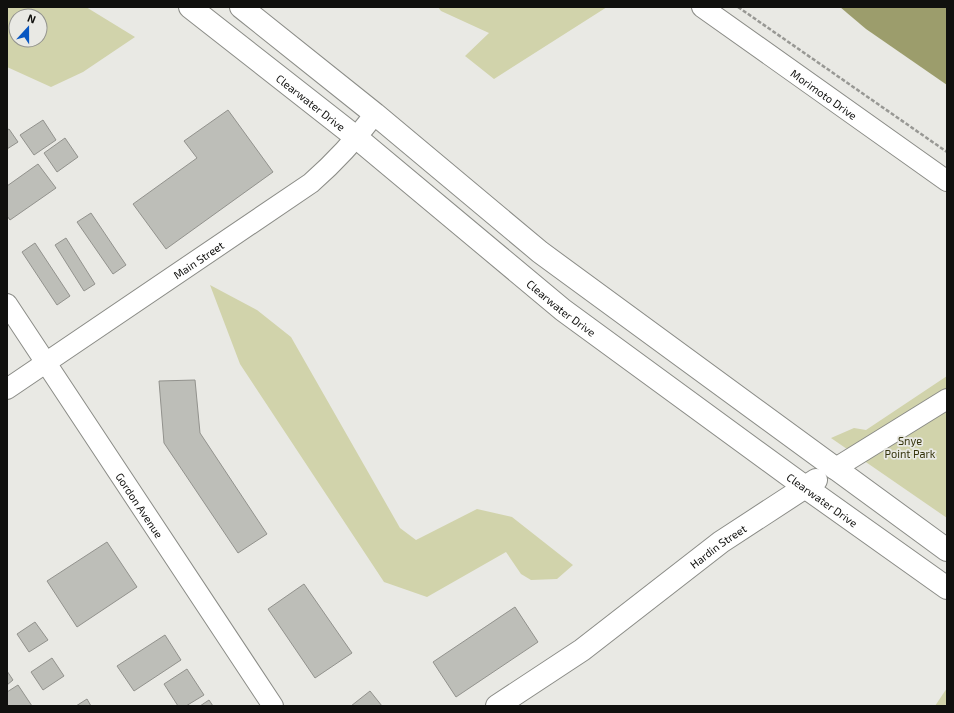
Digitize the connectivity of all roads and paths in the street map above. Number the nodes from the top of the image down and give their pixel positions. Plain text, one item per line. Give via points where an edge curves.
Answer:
1 (190, 7) edge
2 (241, 7) edge
3 (702, 7) edge
4 (738, 7) edge
5 (375, 114) junction
6 (357, 138) junction
7 (947, 152) edge
8 (947, 181) edge
9 (7, 304) edge
10 (46, 362) junction
11 (7, 389) edge
12 (947, 399) edge
13 (834, 469) junction
14 (805, 487) junction
15 (947, 550) edge
16 (947, 588) edge
17 (273, 706) edge
18 (497, 706) edge

1 - 6 main road, Clearwater Drive
2 - 5 main road
3 - 8 street, Morimoto Drive
4 - 7 path
5 - 6 street, Main Street
5 - 13 main road via 540,252
6 - 10 street, Main Street via 311,183
6 - 14 main road, Clearwater Drive via 563,310
9 - 10 street, Gordon Avenue
10 - 11 street, Main Street
10 - 17 street, Gordon Avenue
12 - 13 street, Hardin Street
13 - 14 main road, Hardin Street
13 - 15 main road
14 - 16 main road, Clearwater Drive
14 - 18 main road, Hardin Street via 721,542 582,650

